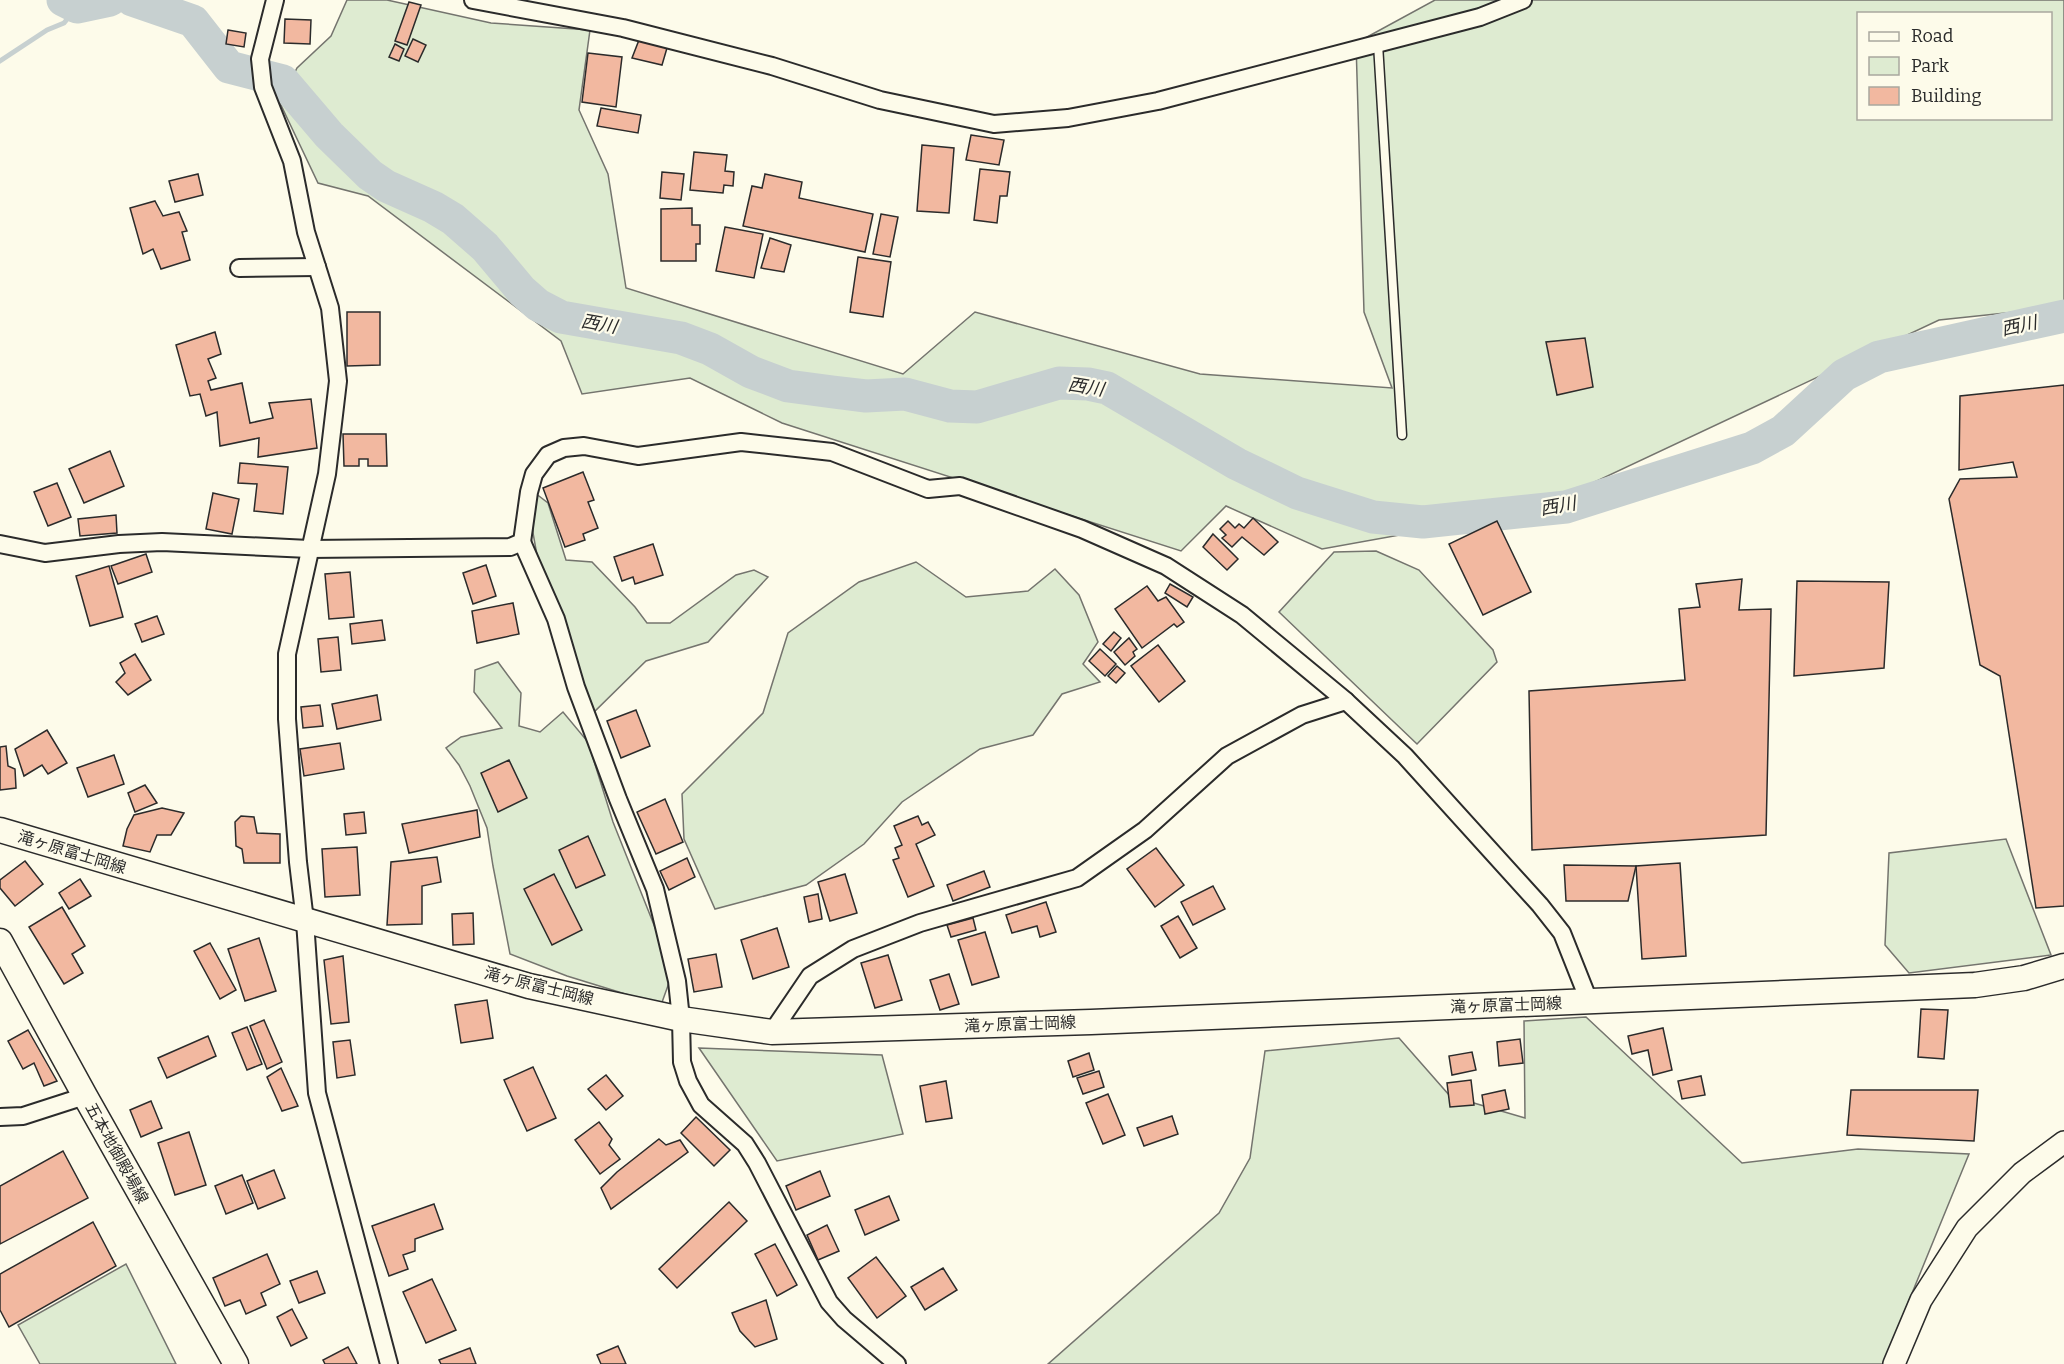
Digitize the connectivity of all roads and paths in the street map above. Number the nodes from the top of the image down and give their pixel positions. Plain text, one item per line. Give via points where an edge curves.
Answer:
1 (275, 0) edge
2 (473, 0) edge
3 (1523, 0) edge
4 (1378, 45) junction
5 (317, 267) junction
6 (239, 268) dead end
7 (1402, 435) dead end
8 (522, 542) junction
9 (0, 544) edge
10 (309, 549) junction
11 (1346, 700) junction
12 (0, 830) edge
13 (305, 921) junction
14 (0, 941) edge
15 (2064, 966) edge
16 (1589, 1001) junction
17 (681, 1018) junction
18 (772, 1032) junction
19 (85, 1096) junction
20 (0, 1117) edge
21 (2064, 1142) edge
22 (236, 1364) edge
23 (389, 1364) edge
24 (897, 1364) edge
25 (1894, 1364) edge

1 - 5 street via 260,59 263,87 292,161
2 - 4 street via 623,28 772,66 880,100 994,124 1068,118 1158,101
3 - 4 street via 1480,17
4 - 7 lane
5 - 6 street
5 - 10 street via 330,308 338,381 327,474
8 - 10 street via 510,547
8 - 11 street via 534,474 548,455 564,448 584,446 638,456 741,442 832,452 927,489 960,486 1013,503 1166,566 1242,615
8 - 17 street via 556,618 584,707 655,889 677,981
9 - 10 street via 45,553 162,542
10 - 13 street via 287,654 287,719
11 - 16 street via 1405,756 1540,905 1562,933
11 - 18 street via 1302,715 1227,756 1145,830 1077,878 920,923 853,949 810,976
12 - 13 main road, 滝ヶ原富士岡線
13 - 17 main road, 滝ヶ原富士岡線 via 529,986
13 - 23 street via 317,1093
14 - 19 main road, 五本地御殿場線
15 - 16 main road, 滝ヶ原富士岡線 via 2024,978 1975,985
16 - 18 main road, 滝ヶ原富士岡線
17 - 18 main road, 滝ヶ原富士岡線
17 - 24 street via 682,1062 701,1105 745,1144 758,1163 829,1302
19 - 20 street via 22,1116
19 - 22 main road, 五本地御殿場線
21 - 25 street via 2022,1173 1967,1228 1921,1300

